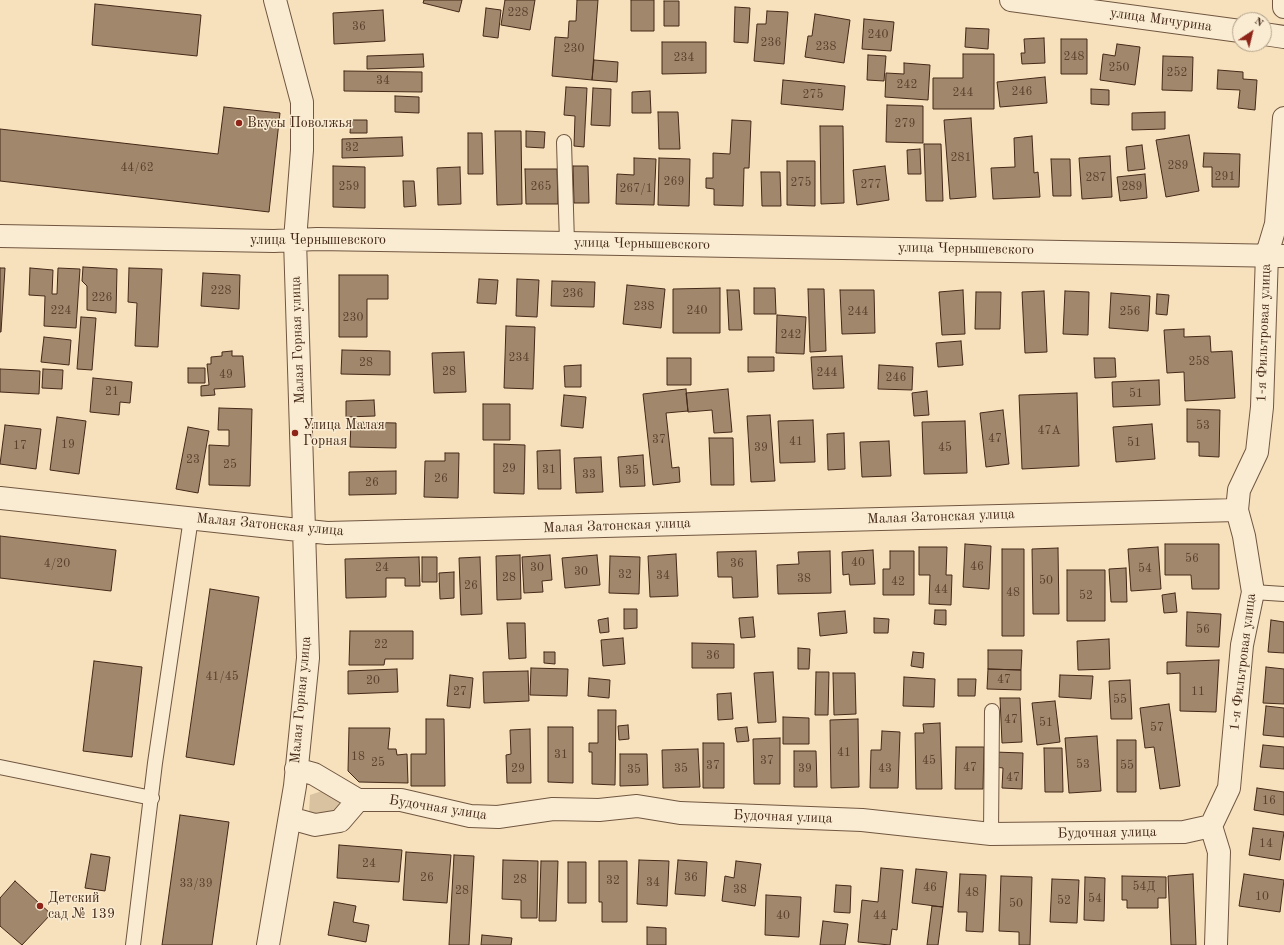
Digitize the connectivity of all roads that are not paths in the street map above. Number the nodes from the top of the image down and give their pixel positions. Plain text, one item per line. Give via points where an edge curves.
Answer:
1 (275, 0) edge
2 (1011, 0) edge
3 (1284, 0) edge
4 (1284, 7) edge
5 (1232, 30) edge
6 (1272, 35) edge
7 (1284, 37) edge
8 (1284, 118) edge
9 (564, 142) dead end
10 (0, 236) edge
11 (295, 240) junction
12 (567, 243) junction
13 (1276, 255) edge
14 (0, 498) edge
15 (1236, 510) junction
16 (191, 518) junction
17 (304, 530) junction
18 (1253, 592) junction
19 (1284, 594) edge
20 (992, 711) dead end
21 (0, 767) edge
22 (296, 769) junction
23 (152, 798) junction
24 (358, 800) junction
25 (290, 818) junction
26 (1211, 826) junction
27 (991, 834) junction
28 (133, 945) edge
29 (268, 945) edge
30 (1216, 945) edge

1 - 11 street, Малая Горная улица via 302,102 302,150
2 - 5 street, улица Мичурина
3 - 4 street
6 - 7 street
8 - 13 street, 1-я Фильтровая улица
9 - 12 lane
10 - 11 street, улица Чернышевского
11 - 12 street, улица Чернышевского
11 - 17 street, Малая Горная улица
12 - 13 street, улица Чернышевского
13 - 15 street, 1-я Фильтровая улица via 1257,452 1239,490
14 - 16 street, Малая Затонская улица
15 - 17 street, Малая Затонская улица via 326,533
15 - 18 street, 1-я Фильтровая улица via 1244,536
16 - 17 street, Малая Затонская улица
16 - 23 lane
17 - 22 street, Малая Горная улица via 308,658
18 - 19 lane
18 - 26 street, 1-я Фильтровая улица via 1242,645 1228,788
20 - 27 lane
21 - 23 lane
22 - 24 street via 314,774
22 - 25 street, Малая Горная улица
23 - 28 lane
24 - 25 street via 340,821 315,825
24 - 27 street, Будочная улица via 401,800 470,816 498,817 553,809 599,810 637,806 680,813 862,820
25 - 29 street, Малая Горная улица
26 - 27 street, Будочная улица via 1184,832
26 - 30 street via 1219,852

